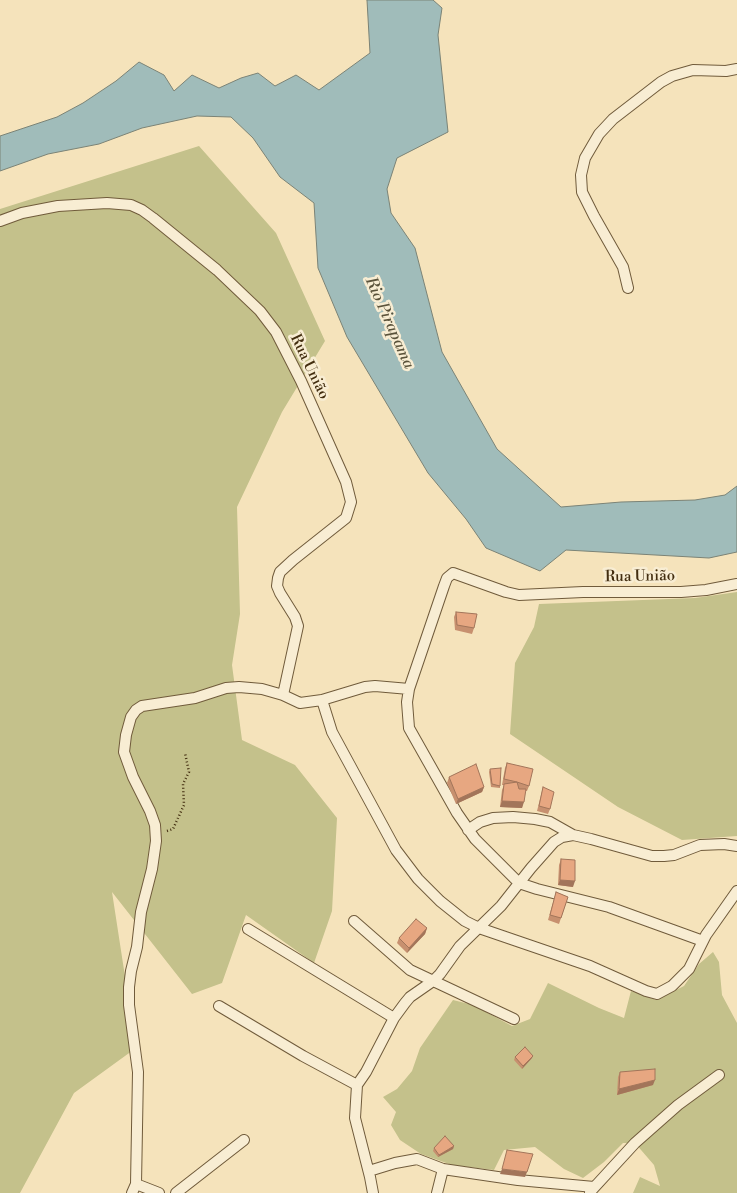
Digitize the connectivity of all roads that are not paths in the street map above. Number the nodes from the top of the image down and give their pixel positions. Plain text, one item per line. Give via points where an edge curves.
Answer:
1 (737, 69) edge
2 (0, 221) edge
3 (628, 288) dead end
4 (737, 584) edge
5 (409, 689) junction
6 (283, 695) junction
7 (322, 700) junction
8 (468, 830) junction
9 (572, 835) junction
10 (737, 846) edge
11 (519, 883) junction
12 (737, 891) edge
13 (354, 921) dead end
14 (479, 928) junction
15 (248, 929) dead end
16 (704, 941) junction
17 (433, 981) junction
18 (219, 1006) dead end
19 (394, 1018) junction
20 (514, 1019) dead end
21 (719, 1075) dead end
22 (357, 1086) junction
23 (244, 1140) dead end
24 (443, 1169) junction
25 (368, 1171) junction
26 (134, 1189) edge
27 (592, 1190) edge
28 (159, 1193) edge
29 (176, 1193) edge
30 (373, 1193) edge
31 (438, 1193) edge

1 - 3 street via 693,70 661,82 613,119 599,134 585,158 580,175 582,192 623,267
2 - 6 street, Rua União via 58,206 131,205 153,218 217,270 260,310 276,332 346,482 351,502 346,518 280,572 277,586 298,626
4 - 5 street, Rua União via 681,592 519,595 457,573 451,574
5 - 7 street via 365,687
5 - 8 street via 409,728
6 - 7 street via 300,703
6 - 26 street via 250,687 226,688 195,698 142,706 136,710 128,726 124,752 150,811 156,834 129,987 138,1072
7 - 14 street via 332,732 396,850 440,901
8 - 9 street via 493,818 512,817 550,822
8 - 11 street
9 - 10 street via 652,856 674,855 700,845
9 - 11 street via 554,842
11 - 14 street
11 - 16 street via 609,908
12 - 16 street
13 - 17 street via 410,970
14 - 16 street via 590,966 653,994 663,992 681,978
14 - 17 street via 460,946
15 - 19 street
17 - 19 street via 410,997
17 - 20 street
18 - 22 street
19 - 22 street
21 - 27 street via 635,1143
22 - 25 street via 355,1118
23 - 29 street
24 - 25 street via 417,1159
24 - 27 street
24 - 31 street
25 - 30 street
26 - 28 street

